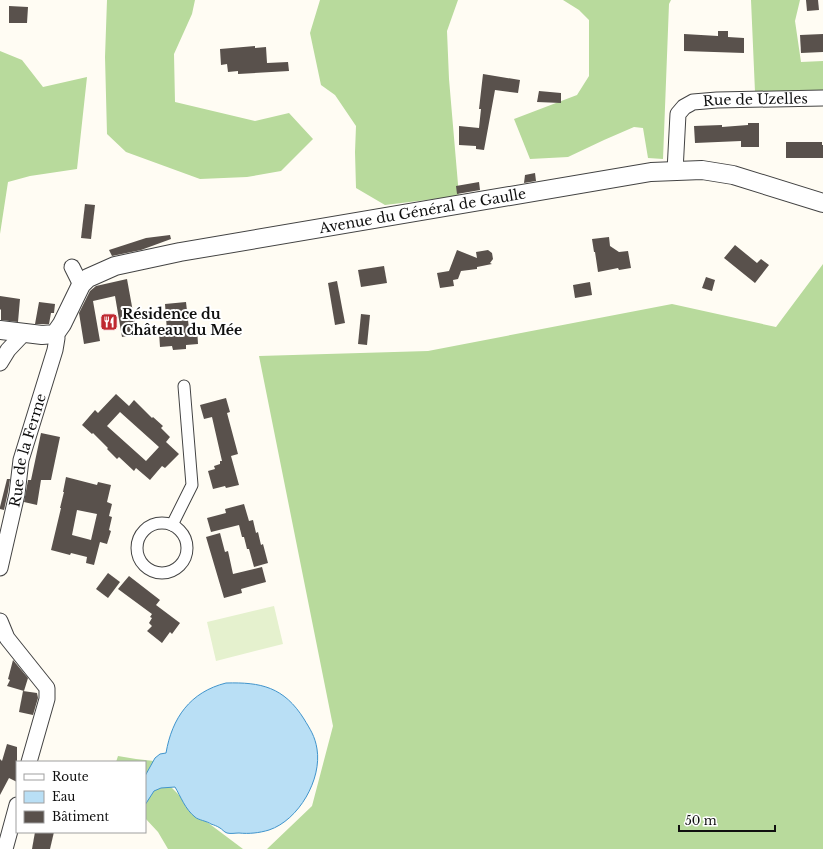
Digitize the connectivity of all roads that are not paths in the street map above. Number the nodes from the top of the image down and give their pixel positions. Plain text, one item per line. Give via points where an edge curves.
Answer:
1 (823, 98) edge
2 (675, 171) junction
3 (823, 203) edge
4 (72, 267) dead end
5 (81, 285) junction
6 (0, 330) edge
7 (24, 332) junction
8 (55, 334) junction
9 (0, 363) edge
10 (184, 386) dead end
11 (172, 525) junction
12 (0, 568) edge
13 (0, 621) edge
14 (29, 761) edge
15 (16, 810) edge
16 (5, 849) edge

1 - 2 street, Rue de Uzelles via 693,102 678,114
2 - 3 street, Avenue du Général de Gaulle via 702,170 733,175
2 - 5 street, Avenue du Général de Gaulle via 651,172 180,252 115,266 88,278
4 - 5 street
5 - 8 street, Avenue du Général de Gaulle
6 - 7 street
7 - 8 street
7 - 9 street
8 - 12 street, Rue de la Ferme via 55,350 21,460 17,494
10 - 11 street via 192,485
11 - 11 street via 151,525 140,534 137,541 138,556 152,572 159,574 173,571 184,562 187,555 188,548 183,534
13 - 14 street via 7,638 47,688 47,699
15 - 16 street

